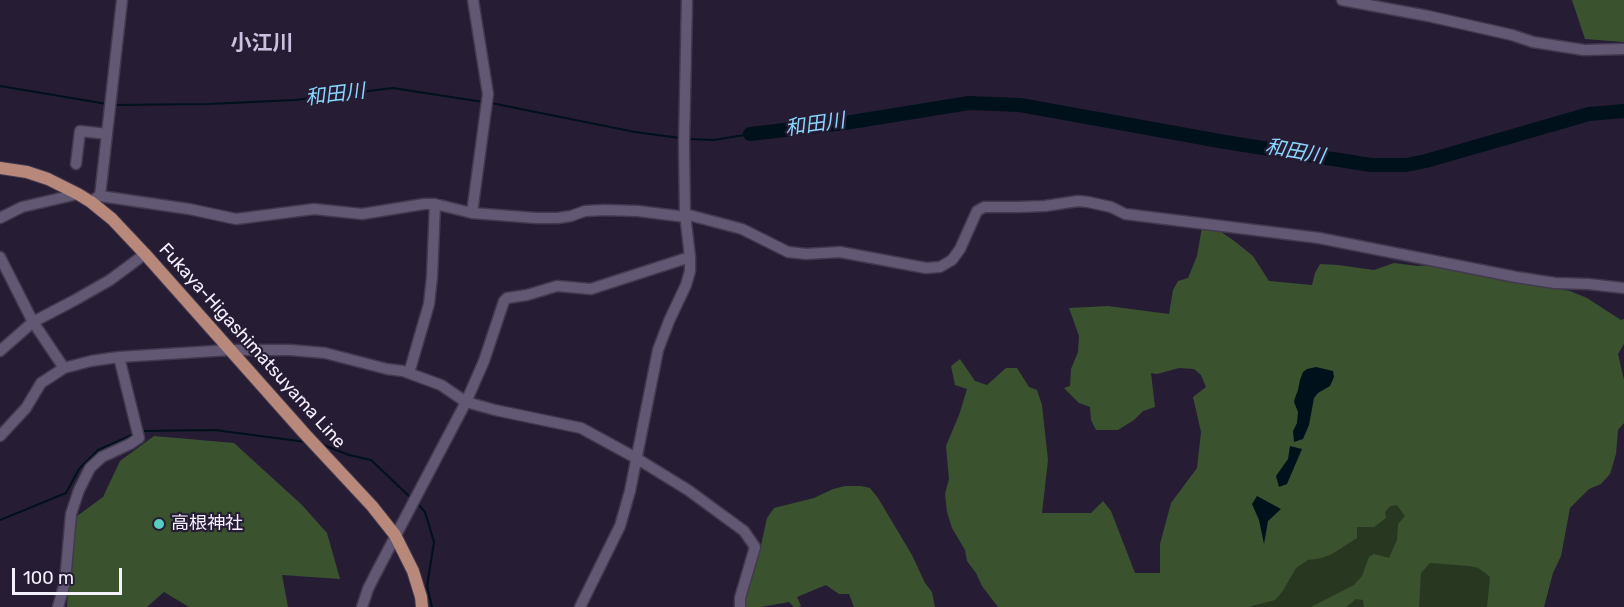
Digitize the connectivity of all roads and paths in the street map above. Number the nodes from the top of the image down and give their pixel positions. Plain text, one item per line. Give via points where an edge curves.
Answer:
1 (122, 0) edge
2 (473, 0) edge
3 (687, 0) edge
4 (1342, 0) edge
5 (1624, 50) edge
6 (107, 134) junction
7 (76, 164) dead end
8 (0, 168) edge
9 (78, 194) junction
10 (95, 199) junction
11 (435, 204) junction
12 (472, 213) junction
13 (685, 215) junction
14 (0, 218) edge
15 (145, 254) junction
16 (0, 257) edge
17 (690, 257) junction
18 (1624, 288) edge
19 (33, 322) junction
20 (230, 350) junction
21 (0, 351) edge
22 (119, 357) junction
23 (64, 368) junction
24 (409, 373) junction
25 (466, 402) junction
26 (0, 436) edge
27 (636, 458) junction
28 (395, 535) junction
29 (58, 607) edge
30 (362, 607) edge
31 (422, 607) edge
32 (580, 607) edge
33 (740, 607) edge

1 - 6 street
2 - 12 street via 488,93
3 - 13 street
4 - 5 street via 1533,42 1584,50
6 - 7 street via 80,131
6 - 10 street
8 - 9 main road, Fukaya-Higashimatsuyama Line via 27,172
9 - 10 main road, Fukaya-Higashimatsuyama Line
9 - 14 street via 22,207
10 - 11 street via 189,209 236,219 314,209 362,214
10 - 15 main road, Fukaya-Higashimatsuyama Line
11 - 12 street
11 - 24 street via 429,304
12 - 13 street via 558,218 604,210
13 - 17 street
13 - 18 street via 742,229 788,252 840,252 926,268 940,267 952,260 977,211 984,207 1078,201 1136,215 1319,238 1516,277
15 - 19 street via 110,280
15 - 20 main road, Fukaya-Higashimatsuyama Line
16 - 19 street
17 - 25 street via 591,289 557,286 507,298
17 - 27 street via 686,285 658,350
19 - 21 street
19 - 23 street
20 - 22 street
20 - 24 street via 311,351
20 - 28 main road, Fukaya-Higashimatsuyama Line
22 - 23 street
22 - 29 street via 139,438 102,457 90,468 79,489 71,514 65,582
23 - 26 street via 41,383 26,408
24 - 25 street via 441,385
25 - 27 street via 581,428
25 - 28 street
27 - 32 street via 620,526
27 - 33 street via 688,490 748,536 755,547
28 - 30 street
28 - 31 main road, Fukaya-Higashimatsuyama Line via 413,571

